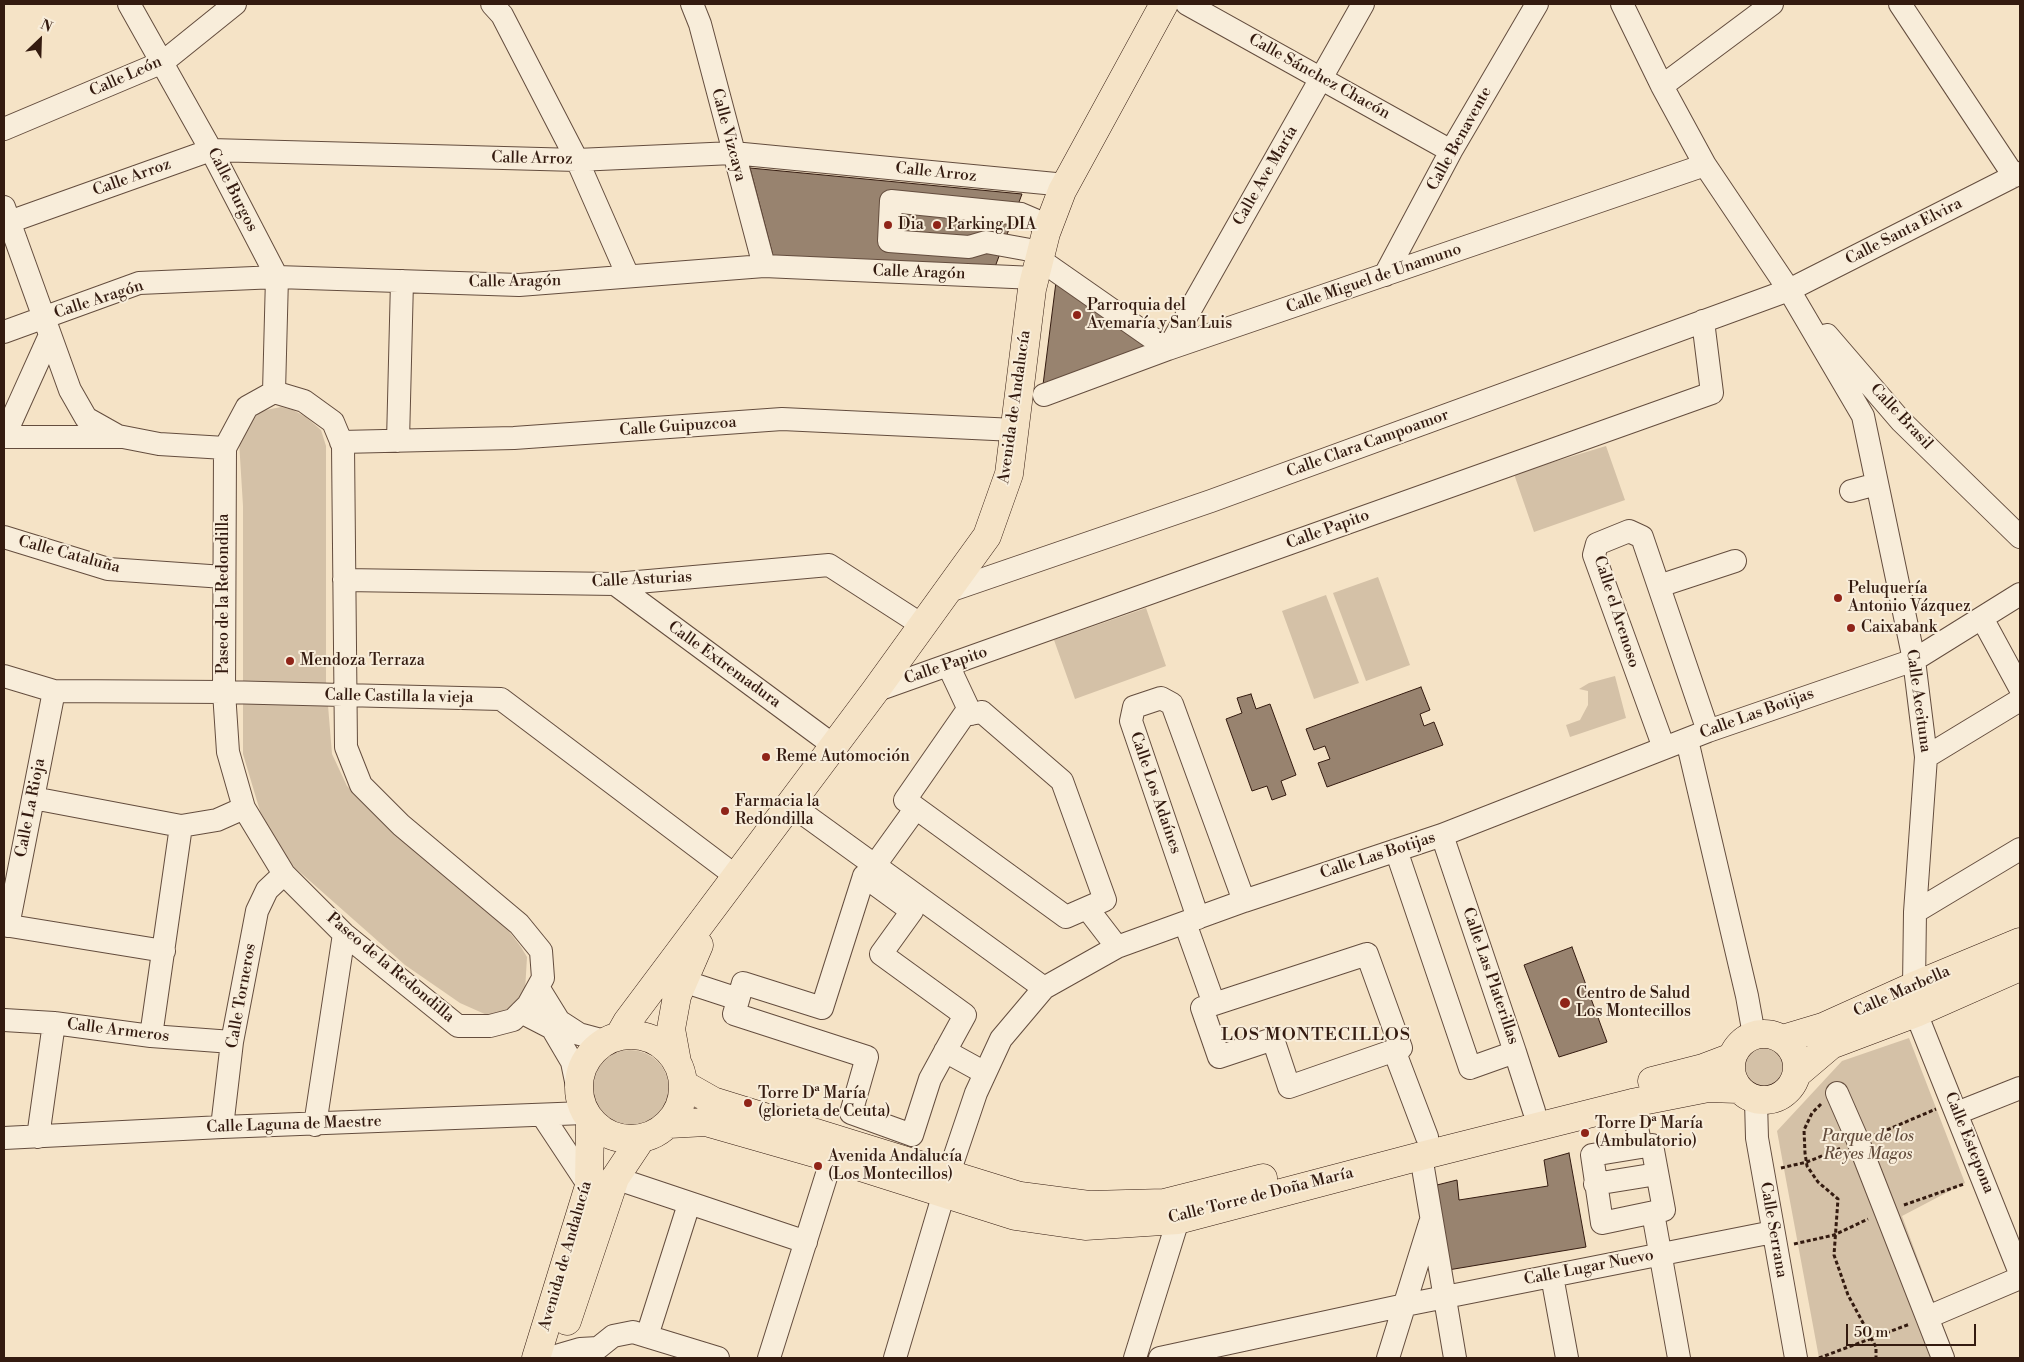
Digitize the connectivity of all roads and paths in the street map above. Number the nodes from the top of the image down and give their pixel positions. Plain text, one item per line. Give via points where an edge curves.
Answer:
1 (129, 4) edge
2 (235, 4) edge
3 (492, 4) edge
4 (692, 4) edge
5 (1164, 4) edge
6 (1187, 4) edge
7 (1363, 4) edge
8 (1537, 4) edge
9 (1622, 4) edge
10 (1772, 4) edge
11 (1900, 4) edge
12 (163, 62) junction
13 (1321, 78) junction
14 (1662, 86) junction
15 (4, 129) edge
16 (212, 150) junction
17 (1451, 151) junction
18 (733, 153) junction
19 (577, 160) junction
20 (1705, 165) junction
21 (2017, 175) edge
22 (1066, 186) junction
23 (6, 214) edge
24 (1048, 226) junction
25 (1038, 263) junction
26 (764, 266) junction
27 (1385, 275) junction
28 (628, 276) junction
29 (277, 277) junction
30 (402, 282) junction
31 (1788, 290) junction
32 (1704, 321) junction
33 (47, 327) junction
34 (4, 332) edge
35 (1168, 349) junction
36 (274, 392) junction
37 (1044, 395) dead end
38 (1901, 421) junction
39 (1015, 430) junction
40 (125, 437) junction
41 (398, 441) junction
42 (342, 442) junction
43 (225, 448) junction
44 (1870, 449) junction
45 (1877, 484) junction
46 (1851, 491) dead end
47 (4, 537) edge
48 (2020, 537) edge
49 (1735, 561) dead end
50 (224, 577) junction
51 (344, 580) junction
52 (615, 584) junction
53 (1659, 586) junction
54 (946, 592) junction
55 (2020, 594) edge
56 (1982, 618) junction
57 (922, 625) junction
58 (1914, 660) junction
59 (948, 665) junction
60 (4, 676) edge
61 (2020, 688) edge
62 (54, 691) junction
63 (875, 691) junction
64 (224, 692) junction
65 (344, 695) junction
66 (2020, 700) edge
67 (972, 714) junction
68 (1708, 731) junction
69 (1687, 740) junction
70 (833, 745) junction
71 (1664, 748) junction
72 (1926, 757) junction
73 (33, 798) junction
74 (790, 804) junction
75 (244, 808) junction
76 (916, 808) junction
77 (181, 826) junction
78 (1442, 835) junction
79 (2020, 848) edge
80 (1396, 850) junction
81 (875, 865) junction
82 (284, 874) junction
83 (737, 876) junction
84 (896, 890) junction
85 (719, 900) junction
86 (1244, 901) junction
87 (1087, 908) junction
88 (1915, 912) junction
89 (1191, 920) junction
90 (6, 925) edge
91 (344, 934) junction
92 (2020, 942) edge
93 (1117, 947) junction
94 (164, 951) junction
95 (2020, 967) edge
96 (683, 981) junction
97 (1914, 986) junction
98 (538, 987) junction
99 (1044, 988) junction
100 (738, 999) junction
101 (1214, 1004) junction
102 (521, 1012) junction
103 (1916, 1013) junction
104 (4, 1020) edge
105 (54, 1023) junction
106 (1754, 1035) junction
107 (151, 1036) junction
108 (612, 1038) junction
109 (1783, 1039) junction
110 (232, 1042) junction
111 (1394, 1050) junction
112 (945, 1051) junction
113 (1515, 1052) junction
114 (1732, 1057) junction
115 (680, 1073) junction
116 (985, 1073) junction
117 (1798, 1073) junction
118 (2020, 1088) edge
119 (1837, 1093) joint
120 (1747, 1095) junction
121 (1632, 1103) junction
122 (584, 1109) junction
123 (1534, 1110) junction
124 (1957, 1113) junction
125 (542, 1115) junction
126 (669, 1124) junction
127 (882, 1124) junction
128 (315, 1125) junction
129 (222, 1127) junction
130 (38, 1137) junction
131 (4, 1138) edge
132 (642, 1139) junction
133 (1424, 1146) junction
134 (1641, 1147) junction
135 (874, 1150) junction
136 (832, 1158) junction
137 (1657, 1174) junction
138 (615, 1178) junction
139 (1982, 1178) junction
140 (946, 1183) junction
141 (1596, 1184) junction
142 (589, 1186) junction
143 (689, 1204) junction
144 (1885, 1211) junction
145 (1653, 1213) junction
146 (1178, 1220) junction
147 (1431, 1220) junction
148 (1834, 1235) junction
149 (1775, 1240) junction
150 (806, 1242) junction
151 (1661, 1254) junction
152 (2020, 1273) edge
153 (1552, 1276) junction
154 (2020, 1278) edge
155 (1444, 1297) junction
156 (1404, 1305) junction
157 (1928, 1317) junction
158 (567, 1319) junction
159 (647, 1336) junction
160 (1871, 1338) junction
161 (600, 1353) edge
162 (549, 1357) edge
163 (718, 1358) edge
164 (769, 1358) edge
165 (894, 1358) edge
166 (1135, 1358) edge
167 (1160, 1358) edge
168 (1388, 1358) edge
169 (1455, 1358) edge
170 (1567, 1358) edge
171 (1679, 1358) edge
172 (1796, 1358) edge
173 (1820, 1358) edge
174 (1876, 1358) edge
175 (1943, 1358) edge

1 - 12 street, Calle Burgos
2 - 12 street, Calle León
3 - 19 street via 502,15
4 - 18 street, Calle Vizcaya
5 - 22 main road, Avenida de Andalucía
6 - 13 street, Calle Sánchez Chacón
7 - 13 street, Calle Ave María
8 - 17 street, Calle Benavente
9 - 14 street
10 - 14 street
11 - 21 street
12 - 15 street, Calle León
12 - 16 street, Calle Burgos
13 - 17 street, Calle Sánchez Chacón
13 - 35 street, Calle Ave María
14 - 20 street
16 - 19 street, Calle Arroz
16 - 23 street, Calle Arroz
16 - 29 street, Calle Burgos
17 - 27 street, Calle Benavente
18 - 19 street, Calle Arroz
18 - 22 street, Calle Arroz
18 - 26 street, Calle Vizcaya
19 - 28 street
20 - 27 street, Calle Miguel de Unamuno
20 - 31 street
21 - 31 street, Calle Santa Elvira
22 - 24 main road, Avenida de Andalucía
23 - 33 street
24 - 25 main road, Avenida de Andalucía
24 - 25 street via 1021,214 891,201 889,241 969,247 986,242
25 - 26 street, Calle Aragón
25 - 35 street
25 - 39 main road, Avenida de Andalucía
26 - 28 street, Calle Aragón
27 - 35 street, Calle Miguel de Unamuno
28 - 30 street, Calle Aragón via 519,285
29 - 30 street, Calle Aragón
29 - 33 street, Calle Aragón via 139,284
29 - 36 street, Calle Burgos
30 - 41 street
31 - 32 street, Calle Clara Campoamor
31 - 38 street, Calle Brasil
31 - 44 street, Calle Aceituna via 1863,416
32 - 54 street, Calle Clara Campoamor via 1211,501
32 - 59 street, Calle Papito via 1714,398
33 - 34 street, Calle Aragón
33 - 40 street via 70,390 86,418
33 - 40 street via 4,437
35 - 37 street, Calle Miguel de Unamuno
36 - 42 street, Paseo de la Redondilla via 304,401 332,422
36 - 43 street, Paseo de la Redondilla via 247,407
38 - 44 street via 1883,429
38 - 48 street, Calle Brasil
39 - 41 street, Calle Guipuzcoa via 782,419 514,438
39 - 54 main road, Avenida de Andalucía via 1009,474 987,536
40 - 43 street via 159,444
41 - 42 street, Calle Guipuzcoa
42 - 51 street, Paseo de la Redondilla
43 - 50 street, Paseo de la Redondilla
44 - 45 street, Calle Aceituna
45 - 46 street
45 - 58 street, Calle Aceituna
47 - 50 street, Calle Cataluña via 108,569
49 - 53 street
50 - 64 street, Paseo de la Redondilla
51 - 52 street, Calle Asturias
51 - 65 street, Paseo de la Redondilla
52 - 57 street, Calle Asturias via 828,565
52 - 70 street, Calle Extremadura
53 - 68 street, Calle el Arenoso
53 - 71 street, Calle el Arenoso via 1642,537 1629,531 1597,544 1594,555
54 - 57 main road, Avenida de Andalucía
55 - 56 street, Calle Las Botijas
56 - 58 street, Calle Las Botijas
56 - 61 street
57 - 63 main road, Avenida de Andalucía
58 - 68 street, Calle Las Botijas
58 - 72 street, Calle Aceituna
59 - 63 street, Calle Papito
59 - 67 street
60 - 62 street, Calle Castilla la vieja
62 - 64 street, Calle Castilla la vieja
62 - 73 street, Calle La Rioja
63 - 70 main road, Avenida de Andalucía
64 - 65 street, Calle Castilla la vieja
64 - 75 street, Paseo de la Redondilla via 228,752
65 - 83 street, Calle Castilla la vieja via 501,699
65 - 98 street, Paseo de la Redondilla via 346,747 361,785 400,825 519,924 541,951 543,978
66 - 72 street
67 - 76 street via 964,715 905,800
67 - 87 street via 982,712 1062,781 1105,900
68 - 69 street, Calle Las Botijas
69 - 71 street, Calle Las Botijas
69 - 106 street
70 - 74 main road, Avenida de Andalucía
71 - 78 street, Calle Las Botijas
72 - 88 street, Calle Aceituna
73 - 77 street
73 - 90 street, Calle La Rioja
74 - 81 street
74 - 83 main road, Avenida de Andalucía
75 - 77 street via 217,820
75 - 82 street, Paseo de la Redondilla
76 - 81 street
76 - 87 street via 1066,918
77 - 94 street
78 - 80 street, Calle Las Botijas
78 - 113 street, Calle Las Platerillas
79 - 88 street
80 - 86 street, Calle Las Botijas
80 - 113 street, Calle Las Platerillas via 1470,1068
81 - 84 street
82 - 91 street, Paseo de la Redondilla
82 - 110 street, Calle Torneros via 267,890 257,911
83 - 85 main road, Avenida de Andalucía
84 - 99 street
84 - 100 street via 864,876 822,1008 743,983
84 - 112 street via 912,911 881,954 965,1015
85 - 96 main road, Avenida de Andalucía
85 - 108 main road, Avenida de Andalucía
86 - 89 street, Calle Las Botijas
86 - 89 street, Calle Los Adaínes via 1172,704 1162,698 1134,707 1131,721
87 - 93 street
88 - 97 street, Calle Aceituna
89 - 93 street, Calle Las Botijas
89 - 101 street
90 - 94 street
91 - 102 street, Paseo de la Redondilla via 458,1026 490,1026 513,1020
91 - 128 street
92 - 97 main road, Calle Marbella
93 - 99 street, Calle Las Botijas
94 - 107 street
95 - 103 main road, Calle Marbella
96 - 100 street
96 - 115 main road, Avenida de Andalucía via 676,996 670,1029
97 - 109 main road, Calle Marbella via 1823,1027
98 - 102 street, Paseo de la Redondilla
98 - 108 street via 559,1022 580,1034
99 - 116 street, Calle Las Botijas via 1001,1039
100 - 127 street via 734,1014 867,1057 851,1113
101 - 111 street via 1367,954 1401,1048
101 - 111 street via 1202,1008 1219,1057 1272,1039 1289,1087
102 - 122 street via 552,1028 572,1062
103 - 117 main road, Calle Marbella via 1831,1045
103 - 124 street, Calle Estepona
104 - 105 street, Calle Armeros
105 - 107 street, Calle Armeros
105 - 130 street
106 - 109 main road via 1769,1034
106 - 114 main road via 1744,1040
107 - 110 street, Calle Armeros
108 - 115 main road via 636,1035 652,1039 666,1048
108 - 122 main road via 593,1050 584,1062 579,1076
109 - 117 main road via 1795,1054
110 - 129 street, Calle Torneros
111 - 133 street
112 - 116 street
112 - 127 street via 930,1079 912,1134
113 - 123 street
114 - 120 main road via 1731,1074
114 - 123 main road, Calle Torre de Doña María via 1703,1068
115 - 126 main road via 682,1098 678,1112
115 - 135 main road, Calle Torre de Doña María via 713,1101
116 - 140 street, Calle Las Botijas
117 - 120 main road via 1790,1090 1775,1100
118 - 124 street
119 - 144 street
119 - 148 path via 1830,1095 1812,1113 1804,1130 1804,1153 1808,1166 1818,1182 1838,1198
120 - 121 main road, Calle Torre de Doña María via 1708,1088
120 - 149 street, Calle Serrana
121 - 133 main road, Calle Torre de Doña María
121 - 134 street
122 - 125 street, Calle Laguna de Maestre
122 - 132 main road via 601,1131 628,1140
122 - 142 main road, Avenida de Andalucía
123 - 133 main road, Calle Torre de Doña María
124 - 139 street, Calle Estepona
125 - 128 street, Calle Laguna de Maestre
125 - 142 street
126 - 132 main road
126 - 136 main road, Calle Torre de Doña María via 706,1122
127 - 135 street
128 - 129 street, Calle Laguna de Maestre
129 - 130 street, Calle Laguna de Maestre
130 - 131 street, Calle Laguna de Maestre
132 - 138 main road, Avenida de Andalucía
133 - 140 main road, Calle Torre de Doña María via 1164,1203 1089,1204
133 - 146 main road, Calle Torre de Doña María
133 - 147 street
134 - 137 street via 1652,1145
134 - 141 street via 1592,1155
135 - 140 main road, Calle Torre de Doña María
136 - 140 main road, Calle Torre de Doña María
136 - 150 street
137 - 141 street
137 - 145 street via 1664,1210
138 - 143 street
138 - 158 main road, Avenida de Andalucía
139 - 144 path
139 - 152 street, Calle Estepona
140 - 146 main road, Calle Torre de Doña María via 1015,1216 1085,1226
140 - 165 street, Calle Las Botijas
141 - 145 street via 1602,1223
142 - 162 main road, Avenida de Andalucía
143 - 150 street
143 - 159 street
144 - 148 path
144 - 157 street
145 - 151 street
146 - 166 street
147 - 155 street
147 - 156 street
148 - 149 path
148 - 160 path via 1834,1255 1848,1295
149 - 151 street, Calle Lugar Nuevo
149 - 172 street, Calle Serrana
150 - 164 street
151 - 153 street, Calle Lugar Nuevo
151 - 171 street
153 - 155 street, Calle Lugar Nuevo
153 - 170 street
154 - 157 street
155 - 156 street, Calle Lugar Nuevo
155 - 169 street
156 - 167 street, Calle Lugar Nuevo
156 - 168 street
157 - 160 path
157 - 175 street
158 - 161 street
158 - 162 main road, Avenida de Andalucía
159 - 161 street via 634,1332 613,1336
159 - 163 street
160 - 173 path
160 - 174 path via 1876,1347
161 - 162 street via 580,1349

